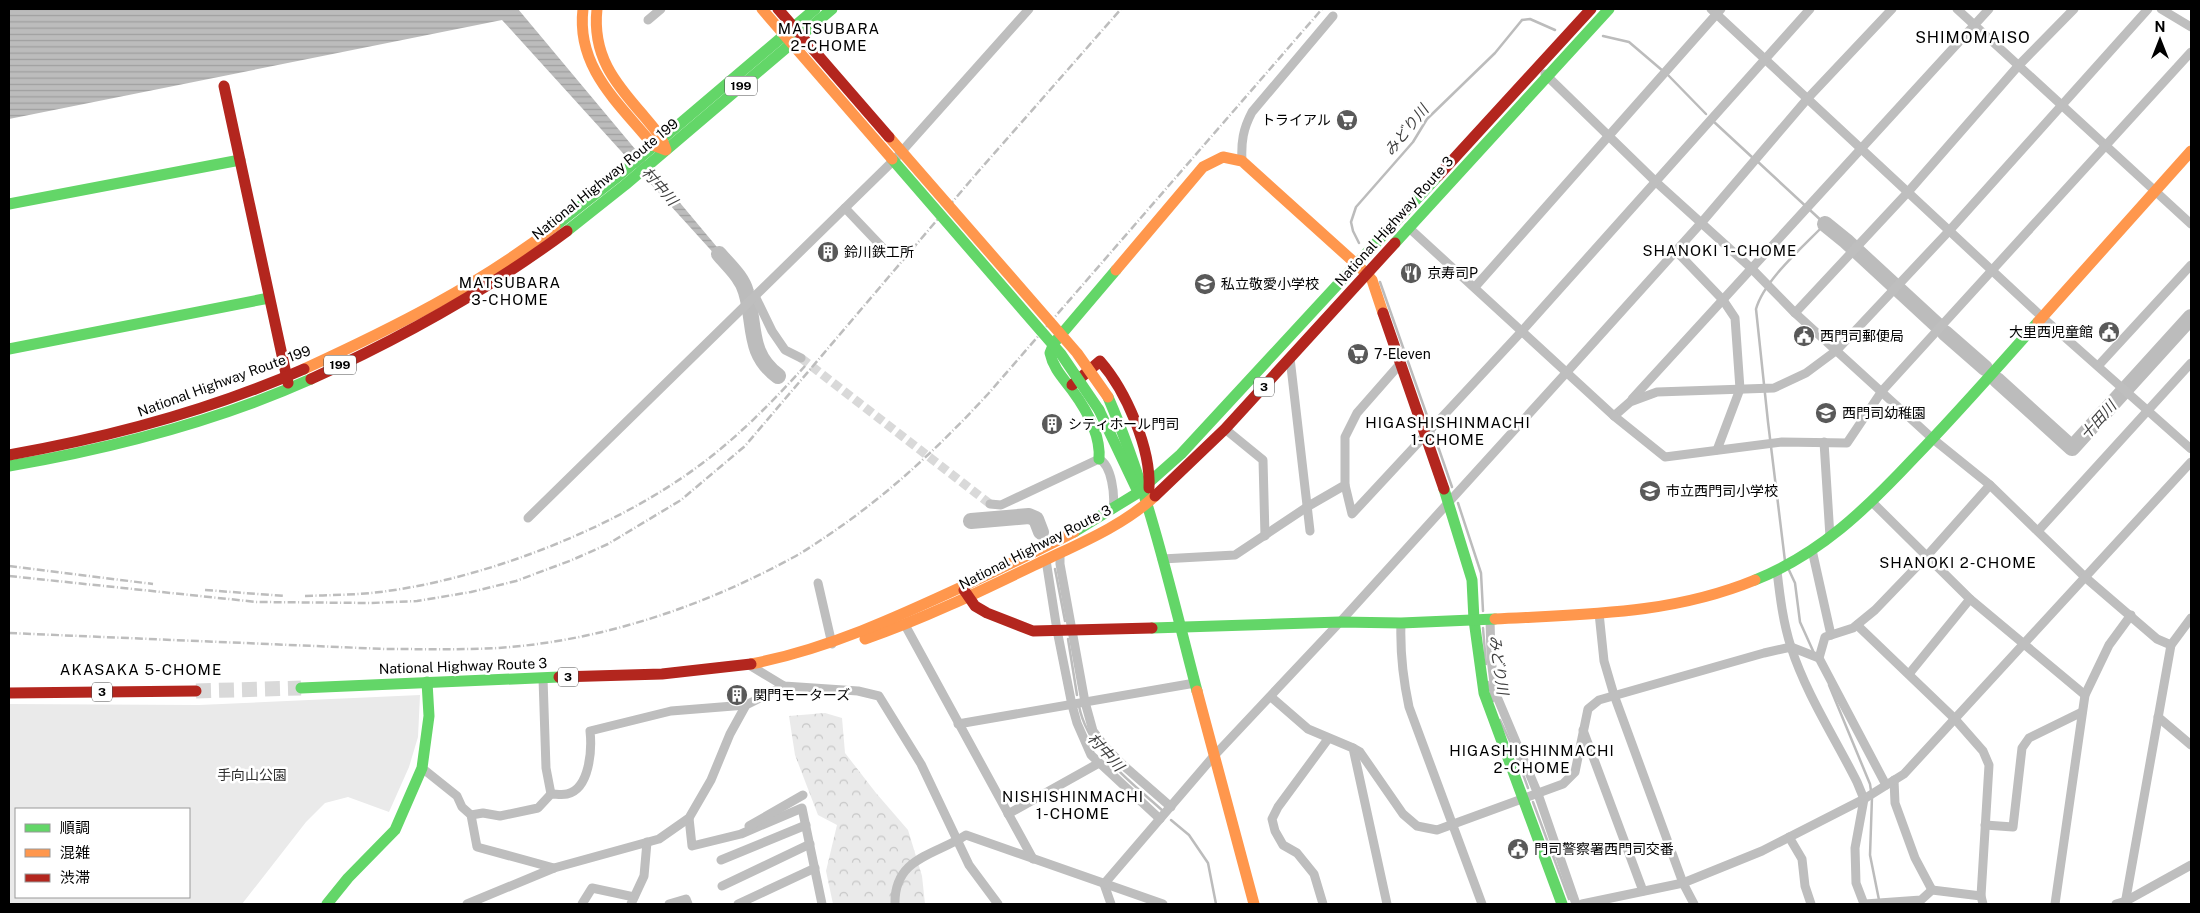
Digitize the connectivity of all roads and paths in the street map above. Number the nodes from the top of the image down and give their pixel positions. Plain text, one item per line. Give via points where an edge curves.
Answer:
1 (583, 9) edge
2 (597, 9) edge
3 (661, 9) edge
4 (762, 9) edge
5 (778, 9) edge
6 (815, 9) edge
7 (832, 9) edge
8 (1029, 9) edge
9 (1590, 9) edge
10 (1609, 9) edge
11 (1810, 9) edge
12 (1892, 9) edge
13 (1957, 9) edge
14 (1989, 9) edge
15 (2074, 9) edge
16 (2148, 9) edge
17 (2161, 9) edge
18 (1716, 11) edge
19 (1333, 16) dead end
20 (648, 20) dead end
21 (1975, 25) junction
22 (2191, 27) edge
23 (2191, 52) edge
24 (1766, 58) junction
25 (2019, 65) junction
26 (1537, 68) junction
27 (1548, 77) junction
28 (224, 86) dead end
29 (1808, 98) junction
30 (2063, 104) junction
31 (1608, 136) junction
32 (657, 141) junction
33 (2105, 146) junction
34 (1861, 149) junction
35 (666, 150) junction
36 (2191, 151) edge
37 (240, 160) junction
38 (1242, 161) junction
39 (628, 175) junction
40 (1656, 182) junction
41 (2154, 191) junction
42 (1908, 192) junction
43 (9, 204) edge
44 (845, 208) junction
45 (1702, 222) junction
46 (2191, 224) edge
47 (1408, 227) junction
48 (1949, 231) junction
49 (883, 248) dead end
50 (1676, 251) junction
51 (1355, 264) junction
52 (2191, 265) edge
53 (1751, 268) junction
54 (1992, 271) junction
55 (1366, 274) junction
56 (1475, 287) junction
57 (755, 296) junction
58 (269, 298) junction
59 (1723, 300) junction
60 (1794, 312) junction
61 (2042, 318) junction
62 (1522, 331) junction
63 (9, 348) edge
64 (1837, 350) junction
65 (801, 358) tunnel mouth
66 (1290, 358) junction
67 (2191, 363) edge
68 (1400, 364) junction
69 (2098, 366) junction
70 (1566, 372) junction
71 (288, 382) junction
72 (1070, 387) junction
73 (1740, 389) junction
74 (1882, 391) junction
75 (1630, 402) junction
76 (2147, 410) junction
77 (1614, 416) junction
78 (1225, 429) junction
79 (1425, 433) junction
80 (1933, 439) junction
81 (1824, 442) junction
82 (2191, 449) edge
83 (1718, 450) junction
84 (9, 455) edge
85 (1099, 459) junction
86 (2191, 462) edge
87 (9, 466) edge
88 (1345, 486) junction
89 (1990, 486) junction
90 (1144, 488) junction
91 (1448, 502) junction
92 (1872, 502) junction
93 (990, 504) dead end
94 (1146, 504) junction
95 (1307, 507) junction
96 (1113, 509) junction
97 (528, 518) dead end
98 (1310, 531) dead end
99 (2038, 531) junction
100 (1265, 536) junction
101 (1830, 537) junction
102 (1812, 550) junction
103 (1060, 553) junction
104 (1926, 557) junction
105 (1162, 559) junction
106 (1046, 560) junction
107 (1779, 570) junction
108 (2086, 578) junction
109 (818, 583) dead end
110 (962, 586) junction
111 (967, 598) junction
112 (1970, 599) junction
113 (1599, 613) junction
114 (2131, 615) junction
115 (2191, 618) edge
116 (1490, 619) junction
117 (1474, 620) junction
118 (1340, 622) junction
119 (1401, 623) junction
120 (905, 625) junction
121 (1857, 625) junction
122 (1181, 628) junction
123 (1057, 630) junction
124 (1073, 630) junction
125 (1831, 635) junction
126 (832, 644) junction
127 (2171, 645) junction
128 (2024, 646) junction
129 (1791, 647) junction
130 (1819, 658) junction
131 (749, 665) junction
132 (1909, 674) junction
133 (543, 678) junction
134 (428, 682) junction
135 (1195, 683) junction
136 (784, 686) junction
137 (301, 688) tunnel mouth
138 (196, 691) tunnel mouth
139 (9, 692) edge
140 (1614, 695) junction
141 (2085, 695) junction
142 (1271, 697) junction
143 (1085, 702) junction
144 (746, 705) junction
145 (1072, 705) junction
146 (2082, 712) junction
147 (2158, 717) junction
148 (1954, 718) junction
149 (958, 724) junction
150 (1582, 728) junction
151 (1328, 739) junction
152 (2191, 745) edge
153 (1353, 748) junction
154 (1213, 757) junction
155 (1099, 763) junction
156 (422, 768) junction
157 (1890, 782) junction
158 (551, 794) junction
159 (1538, 794) junction
160 (803, 795) dead end
161 (1523, 798) junction
162 (1864, 800) junction
163 (1171, 807) junction
164 (1008, 814) junction
165 (471, 815) junction
166 (689, 818) junction
167 (1160, 819) junction
168 (1453, 824) junction
169 (806, 825) junction
170 (1986, 826) junction
171 (729, 837) junction
172 (1789, 837) junction
173 (957, 841) junction
174 (646, 842) junction
175 (810, 844) junction
176 (1033, 859) junction
177 (721, 860) dead end
178 (2191, 866) edge
179 (554, 868) junction
180 (815, 868) junction
181 (1683, 883) junction
182 (1104, 884) junction
183 (722, 886) dead end
184 (1932, 890) junction
185 (1644, 891) junction
186 (632, 900) edge
187 (1982, 900) edge
188 (483, 901) edge
189 (2125, 903) edge
190 (327, 904) edge
191 (467, 904) edge
192 (582, 904) edge
193 (669, 904) edge
194 (688, 904) edge
195 (738, 904) edge
196 (822, 904) edge
197 (895, 904) edge
198 (998, 904) edge
199 (1111, 904) edge
200 (1163, 904) edge
201 (1254, 904) edge
202 (1323, 904) edge
203 (1387, 904) edge
204 (1482, 904) edge
205 (1562, 904) edge
206 (1576, 904) edge
207 (1582, 904) edge
208 (1694, 904) edge
209 (1811, 904) edge
210 (1864, 904) edge
211 (2055, 904) edge
212 (2116, 904) edge

1 - 32 main road via 583,41 590,64 608,92
2 - 32 main road via 595,34 603,61
3 - 20 street
4 - 90 main road, bridge via 1061,354 1099,410
5 - 90 main road, bridge via 1099,380 1123,431
6 - 32 main road, National Highway Route 199 / 199
7 - 35 main road, National Highway Route 199 / 199
8 - 44 street via 895,159
9 - 26 main road, National Highway Route 3 / 3
10 - 27 main road, National Highway Route 3 / 3
11 - 24 street
12 - 29 street
13 - 21 street
14 - 21 street
15 - 25 street
16 - 30 street
17 - 22 street
18 - 24 street
18 - 31 street
19 - 38 street via 1252,112 1241,141
21 - 25 street
21 - 34 street
23 - 33 street
24 - 29 street
24 - 40 street
25 - 30 street
25 - 42 street
26 - 27 street
26 - 51 main road, National Highway Route 3 / 3
27 - 31 street
27 - 47 main road, National Highway Route 3 / 3
28 - 37 main road
29 - 34 street
29 - 45 street
30 - 33 street
30 - 48 street
31 - 40 street
31 - 56 street
32 - 35 main road
32 - 39 main road, National Highway Route 199 / 199
33 - 41 street
33 - 54 street
34 - 42 street
34 - 53 street
35 - 39 main road, National Highway Route 199 / 199 via 651,163
36 - 41 main road
37 - 43 main road
37 - 58 main road
38 - 51 main road
38 - 72 main road via 1223,157 1203,167 1054,343 1051,358
39 - 71 main road, National Highway Route 199 / 199 via 473,281
40 - 45 street
40 - 62 street
41 - 46 street
41 - 61 main road
42 - 48 street
42 - 60 street
44 - 49 street
44 - 57 street
45 - 50 street
45 - 53 street
47 - 55 main road, National Highway Route 3 / 3
47 - 56 street
48 - 54 street
48 - 64 street
50 - 59 street
50 - 70 street
51 - 55 main road
51 - 90 main road, National Highway Route 3 / 3 via 1198,437
52 - 69 street
53 - 59 street
53 - 60 street
54 - 61 street
54 - 74 street
55 - 66 main road, National Highway Route 3 / 3
55 - 68 main road via 1372,280
56 - 62 street
57 - 65 street via 785,350
57 - 97 street
58 - 63 main road
58 - 71 main road
59 - 73 street via 1736,318
59 - 75 street
60 - 64 street
61 - 69 street
61 - 80 main road
62 - 70 street
62 - 79 street
64 - 73 street via 1806,372 1774,388
64 - 74 street
66 - 78 main road, National Highway Route 3 / 3
66 - 95 street
67 - 76 street
68 - 79 main road
68 - 88 street via 1357,413 1345,437
69 - 76 street
70 - 77 street
70 - 91 street
71 - 84 main road, National Highway Route 199 / 199 via 142,427
71 - 87 main road, National Highway Route 199 / 199 via 215,417 154,436 53,460
72 - 85 main road via 1096,436
72 - 90 main road via 1100,361 1124,396 1136,428
73 - 75 street via 1657,392
73 - 83 street
74 - 80 street
74 - 81 street via 1847,442
75 - 77 street
76 - 82 street
76 - 99 street
77 - 83 street via 1665,457
78 - 94 main road, National Highway Route 3 / 3
78 - 100 street via 1263,460
79 - 88 street via 1352,514
79 - 91 main road
80 - 89 street
80 - 92 main road
81 - 83 street via 1782,442
81 - 101 street
85 - 93 street via 1002,505
85 - 96 street via 1106,466 1112,484
86 - 108 street
88 - 95 street
89 - 99 street
89 - 104 street
90 - 94 main road
90 - 96 main road, National Highway Route 3 / 3
91 - 117 main road via 1472,580
91 - 118 street
92 - 101 main road
92 - 104 street
94 - 103 main road, National Highway Route 3 / 3
94 - 105 main road
95 - 98 street
95 - 100 street
96 - 110 main road, National Highway Route 3 / 3
99 - 108 street
100 - 105 street via 1236,555
101 - 102 main road
102 - 107 main road
102 - 125 street
103 - 106 main road, National Highway Route 3 / 3
103 - 124 street
104 - 112 street
104 - 121 street
105 - 122 main road
106 - 111 main road, National Highway Route 3 / 3
106 - 123 street
107 - 113 main road via 1723,593 1672,605
107 - 129 street via 1782,616
108 - 114 street
108 - 128 street
109 - 126 street
110 - 111 main road
110 - 126 main road, National Highway Route 3 / 3
111 - 120 main road, National Highway Route 3 / 3
111 - 123 main road via 987,613 1033,631
112 - 128 street
112 - 132 street
113 - 116 main road
113 - 140 street via 1604,661
114 - 127 street via 2157,639
114 - 141 street via 2109,645
115 - 127 street
116 - 117 main road
116 - 159 street via 1490,658 1495,692
117 - 119 main road
117 - 161 main road via 1484,693
118 - 119 main road
118 - 122 main road
118 - 142 street
119 - 168 street via 1400,645 1409,707
120 - 126 main road, National Highway Route 3 / 3 via 862,640
120 - 149 street
121 - 125 street
121 - 132 street
122 - 124 main road
122 - 135 main road
123 - 124 main road
123 - 145 street
124 - 143 street
125 - 130 street via 1825,637
126 - 131 main road, National Highway Route 3 / 3
127 - 147 street
128 - 141 street
128 - 148 street
129 - 130 street
129 - 140 street
129 - 162 street
130 - 157 street
131 - 133 main road, National Highway Route 3 / 3 via 666,674
131 - 136 street
132 - 148 street
133 - 134 main road, National Highway Route 3 / 3
133 - 158 street via 546,768
134 - 137 main road, National Highway Route 3 / 3
134 - 156 main road via 429,716
135 - 143 street
135 - 154 main road
136 - 144 street
136 - 173 street via 858,691 879,696 921,764
138 - 139 main road, 3
140 - 150 street via 1599,700 1588,709
140 - 181 street
141 - 146 street
142 - 151 street via 1308,729
142 - 154 street
143 - 145 street
143 - 163 street via 1093,731 1106,748
144 - 158 street via 671,711 590,731 592,746 582,782 568,794
144 - 166 street via 711,780
145 - 149 street
145 - 155 street via 1091,755
146 - 170 street via 2029,738 2022,748 2014,827
146 - 211 street
147 - 152 street
147 - 189 street
148 - 157 street via 1904,774
148 - 170 street via 1983,751 1989,765
149 - 164 street
150 - 159 street via 1575,772 1563,784
150 - 185 street
151 - 153 street
151 - 202 street via 1272,819 1274,832 1283,845 1297,853 1314,874
153 - 168 street via 1360,752 1403,814 1417,826 1437,830
153 - 203 street
154 - 163 street
154 - 201 main road
155 - 164 street
155 - 167 street
156 - 165 street via 457,796
156 - 190 main road via 395,830
157 - 162 street
157 - 184 street via 1915,858
158 - 165 street via 538,808 500,816
159 - 161 street
159 - 206 street
160 - 171 street
161 - 168 street
161 - 205 main road
162 - 172 street
162 - 210 street via 1855,848 1856,883
163 - 167 street
164 - 176 street
165 - 179 street via 477,847
166 - 171 street via 692,846
166 - 174 street via 659,839
167 - 182 street
168 - 204 street
169 - 171 street via 802,808
169 - 175 street
169 - 177 street
170 - 187 street
172 - 181 street
172 - 209 street via 1802,859
173 - 176 street via 966,835
173 - 197 street via 927,854 906,869 895,893
173 - 198 street via 969,865
174 - 179 street
174 - 186 street via 644,876
175 - 180 street
175 - 183 street
176 - 182 street
178 - 189 street
179 - 188 street
180 - 195 street
180 - 196 street
181 - 185 street
181 - 208 street
182 - 199 street
182 - 200 street
184 - 187 street
184 - 210 street via 1920,900
185 - 207 street
186 - 192 street via 592,888
188 - 191 street
189 - 212 street
193 - 194 street via 686,899

